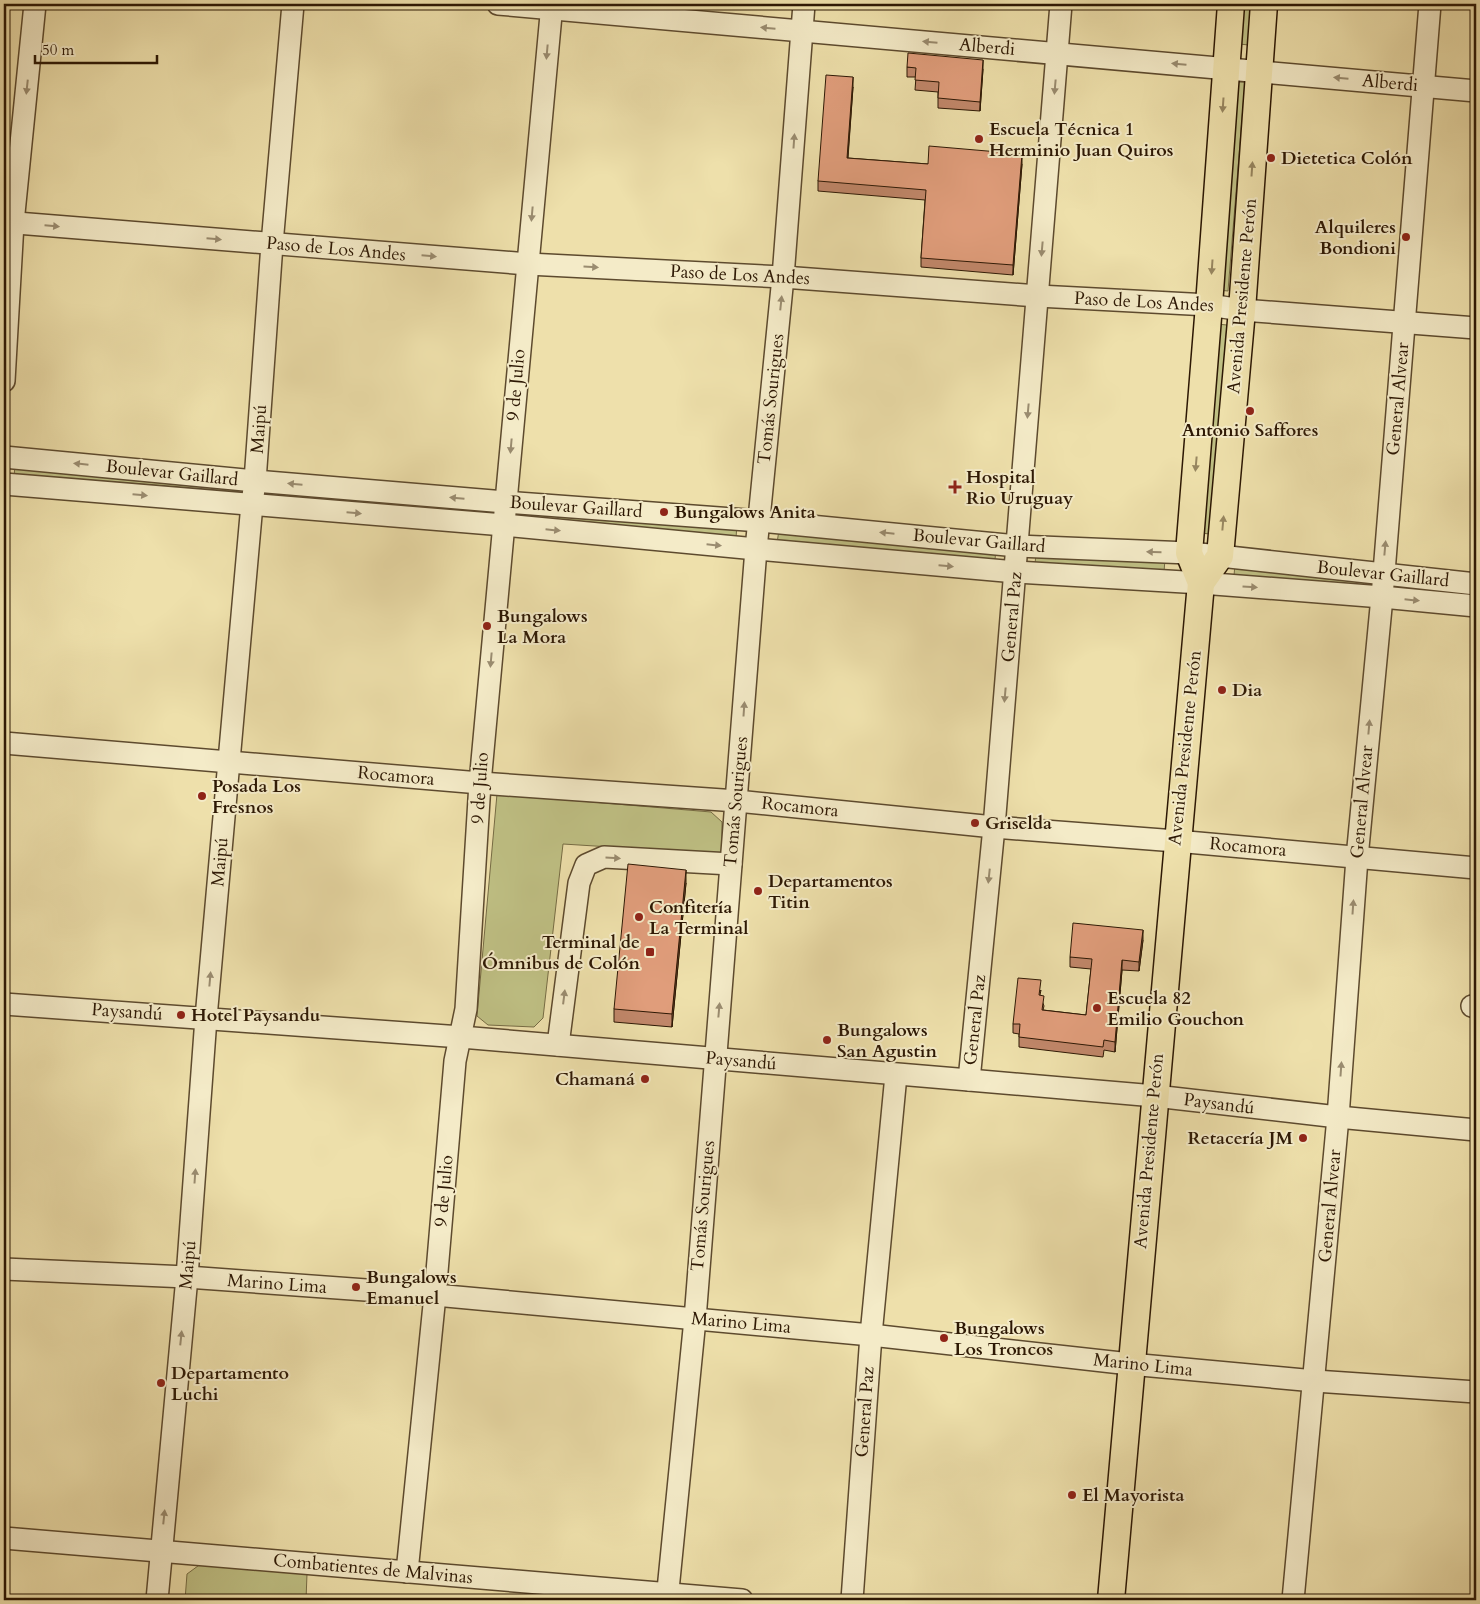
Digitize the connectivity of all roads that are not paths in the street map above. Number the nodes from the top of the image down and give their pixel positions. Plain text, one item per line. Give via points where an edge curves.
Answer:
1 (36, 4) edge
2 (293, 4) edge
3 (498, 4) edge
4 (804, 4) edge
5 (1062, 4) edge
6 (1231, 4) edge
7 (1264, 4) edge
8 (1430, 4) edge
9 (551, 6) edge
10 (802, 30) junction
11 (1057, 53) junction
12 (1226, 68) junction
13 (1259, 71) junction
14 (1423, 86) junction
15 (1476, 91) edge
16 (8, 223) edge
17 (272, 244) junction
18 (528, 264) junction
19 (783, 276) junction
20 (1038, 296) junction
21 (1209, 305) junction
22 (1242, 310) junction
23 (1405, 322) junction
24 (1476, 328) edge
25 (4, 381) edge
26 (4, 457) edge
27 (255, 481) junction
28 (4, 484) edge
29 (506, 502) junction
30 (252, 504) junction
31 (760, 521) junction
32 (504, 525) junction
33 (1017, 546) junction
34 (756, 550) junction
35 (1189, 553) junction
36 (1220, 556) junction
37 (1016, 572) junction
38 (1382, 574) junction
39 (1201, 583) junction
40 (1476, 584) edge
41 (1382, 596) junction
42 (1476, 606) edge
43 (4, 743) edge
44 (228, 762) junction
45 (480, 783) junction
46 (736, 801) junction
47 (994, 827) junction
48 (1176, 841) junction
49 (1357, 858) junction
50 (730, 864) junction
51 (1476, 868) edge
52 (4, 1004) edge
53 (206, 1018) junction
54 (461, 1037) junction
55 (558, 1045) junction
56 (715, 1059) junction
57 (896, 1075) junction
58 (969, 1080) junction
59 (1154, 1096) junction
60 (1338, 1117) junction
61 (1476, 1130) edge
62 (4, 1269) edge
63 (187, 1277) junction
64 (435, 1296) junction
65 (694, 1320) junction
66 (871, 1335) junction
67 (1130, 1364) junction
68 (1315, 1381) junction
69 (1476, 1392) edge
70 (4, 1538) edge
71 (160, 1552) junction
72 (407, 1572) junction
73 (667, 1597) edge
74 (157, 1600) edge
75 (742, 1600) edge
76 (852, 1600) edge
77 (1112, 1600) edge
78 (1293, 1600) edge

1 -> 16 street
2 - 17 street, Maipú
3 - 9 street, Alberdi
4 - 10 street, Tomás Sourigues
5 - 11 street, General Paz
6 - 12 main road, Avenida Presidente Perón
7 - 13 main road, Avenida Presidente Perón
8 - 14 street, General Alvear
10 -> 9 street, Alberdi
9 -> 18 street, 9 de Julio
11 -> 10 street, Alberdi
19 -> 10 street, Tomás Sourigues
12 -> 11 street, Alberdi
11 -> 20 street, General Paz
12 - 13 street, Alberdi
12 -> 21 main road, Avenida Presidente Perón
14 -> 13 street, Alberdi
22 -> 13 main road, Avenida Presidente Perón
14 - 15 street, Alberdi
14 - 23 street, General Alvear
16 -> 17 street, Paso de Los Andes
16 - 25 street
17 -> 18 street, Paso de Los Andes
17 - 27 street, Maipú
18 -> 19 street, Paso de Los Andes
18 -> 29 street, 9 de Julio
19 - 20 street, Paso de Los Andes
31 -> 19 street, Tomás Sourigues
20 - 21 street, Paso de Los Andes
20 -> 33 street, General Paz
21 - 22 street, Paso de Los Andes
21 -> 35 main road, Avenida Presidente Perón
22 - 23 street, Paso de Los Andes
36 -> 22 main road, Avenida Presidente Perón
23 - 24 street, Paso de Los Andes
38 -> 23 street, General Alvear
27 -> 26 street, Boulevar Gaillard
29 -> 27 street, Boulevar Gaillard
27 - 30 street, Maipú
28 -> 30 street, Boulevar Gaillard
29 - 31 street, Boulevar Gaillard
29 - 32 street, 9 de Julio
30 -> 32 street, Boulevar Gaillard
30 - 44 street, Maipú
33 -> 31 street, Boulevar Gaillard
31 - 34 street, Tomás Sourigues
32 -> 34 street, Boulevar Gaillard
32 -> 45 street, 9 de Julio
35 -> 33 street, Boulevar Gaillard
33 - 37 street, General Paz
34 -> 37 street, Boulevar Gaillard
46 -> 34 street, Tomás Sourigues
35 - 36 street, Boulevar Gaillard
35 - 39 main road, Avenida Presidente Perón
36 - 38 street, Boulevar Gaillard
36 - 39 main road, Avenida Presidente Perón
37 - 39 street, Boulevar Gaillard
37 -> 47 street, General Paz
38 - 40 street, Boulevar Gaillard
38 - 41 street, General Alvear
39 -> 41 street, Boulevar Gaillard
39 - 48 main road, Avenida Presidente Perón
41 -> 42 street, Boulevar Gaillard
49 -> 41 street, General Alvear
43 - 44 street, Rocamora
44 - 45 street, Rocamora
53 -> 44 street, Maipú
45 - 46 street, Rocamora
45 - 54 street, 9 de Julio via 466,1008
46 - 47 street, Rocamora
46 - 50 street, Tomás Sourigues
47 - 48 street, Rocamora
47 -> 58 street, General Paz
48 - 49 street, Rocamora
48 - 59 main road, Avenida Presidente Perón
49 - 51 street, Rocamora
60 -> 49 street, General Alvear
55 -> 50 street via 579,883 586,865 604,857
56 -> 50 street, Tomás Sourigues
52 - 53 street, Paysandú
53 - 54 street, Paysandú
63 -> 53 street, Maipú
54 - 55 street, Paysandú
54 - 64 street, 9 de Julio via 456,1061
55 - 56 street, Paysandú
56 - 57 street, Paysandú
56 - 65 street, Tomás Sourigues
57 - 58 street, Paysandú
57 - 66 street, General Paz
58 - 59 street, Paysandú
59 - 60 street, Paysandú
59 - 67 main road, Avenida Presidente Perón
60 - 61 street, Paysandú
60 - 68 street, General Alvear
62 - 63 street, Marino Lima
63 - 64 street, Marino Lima
71 -> 63 street, Maipú
64 - 65 street, Marino Lima
64 - 72 street, 9 de Julio
65 - 66 street, Marino Lima
65 - 73 street, Tomás Sourigues
66 - 67 street, Marino Lima
66 - 76 street, General Paz
67 - 68 street, Marino Lima
67 - 77 main road, Avenida Presidente Perón
68 - 69 street, Marino Lima
68 - 78 street, General Alvear
70 - 71 street, Combatientes de Malvinas
71 - 72 street, Combatientes de Malvinas
71 - 74 street, Maipú
72 - 73 street, Combatientes de Malvinas
73 - 75 street, Combatientes de Malvinas

